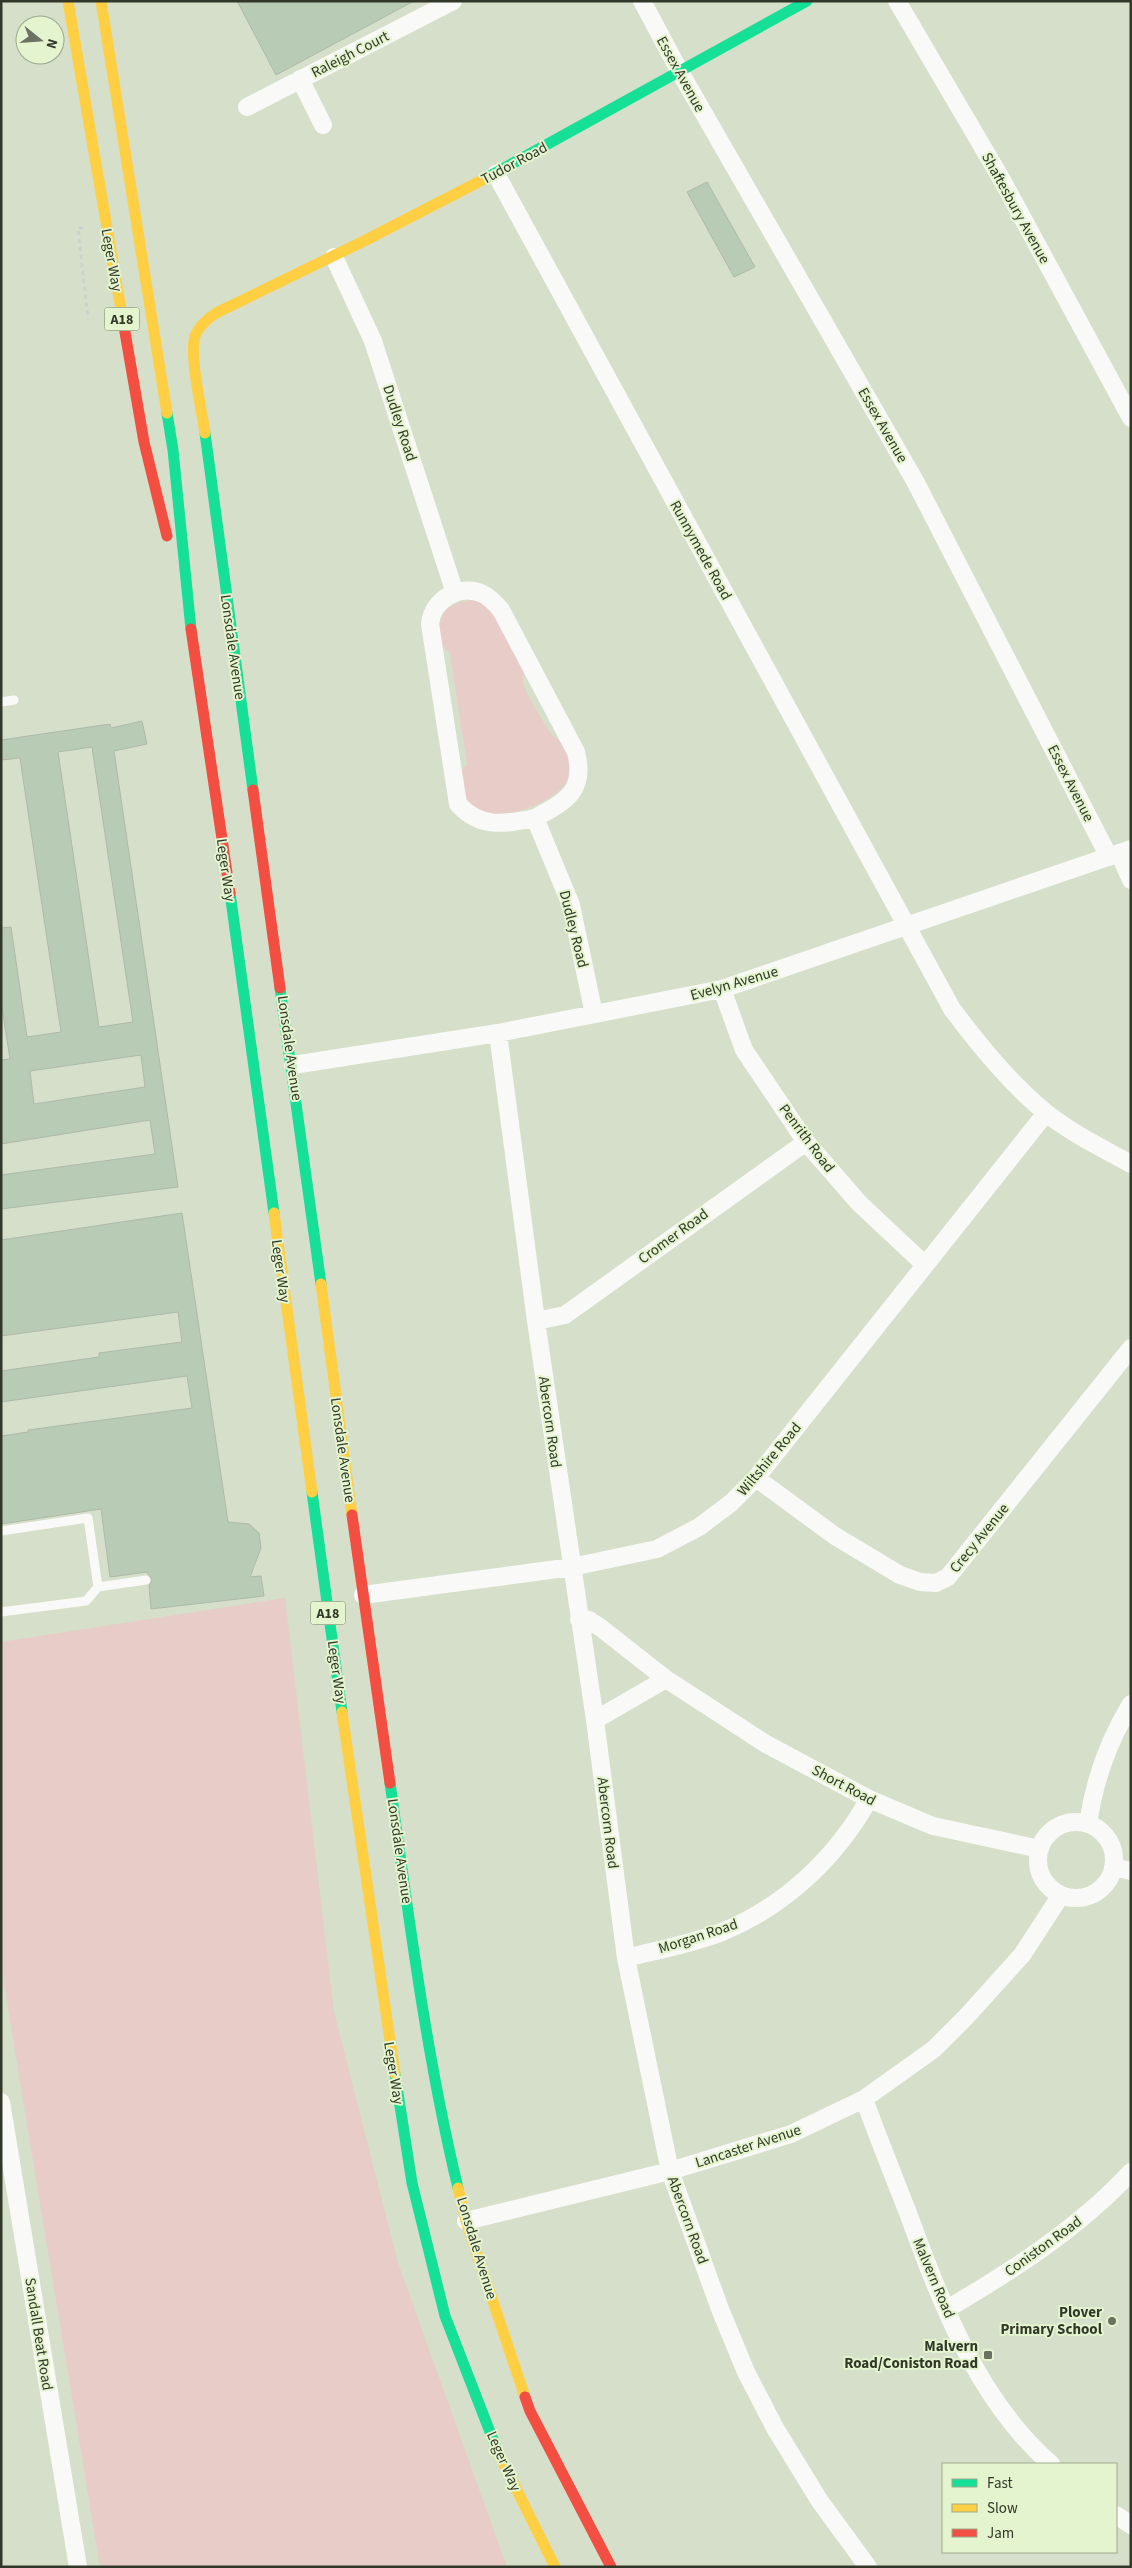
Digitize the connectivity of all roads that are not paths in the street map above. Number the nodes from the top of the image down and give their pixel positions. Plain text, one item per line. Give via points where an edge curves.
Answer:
1 (68, 1) edge
2 (101, 1) edge
3 (454, 1) edge
4 (642, 1) edge
5 (807, 1) edge
6 (896, 1) edge
7 (680, 72) junction
8 (300, 79) junction
9 (247, 107) dead end
10 (323, 125) dead end
11 (496, 174) junction
12 (334, 257) junction
13 (216, 313) joint
14 (1131, 418) edge
15 (455, 593) junction
16 (191, 634) junction
17 (14, 700) dead end
18 (1, 702) edge
19 (535, 818) junction
20 (1120, 853) edge
21 (1131, 880) edge
22 (907, 927) junction
23 (722, 989) junction
24 (594, 1014) junction
25 (498, 1033) junction
26 (293, 1066) junction
27 (1046, 1113) junction
28 (806, 1142) junction
29 (1131, 1164) edge
30 (924, 1264) junction
31 (536, 1321) junction
32 (1131, 1348) edge
33 (756, 1478) junction
34 (1, 1531) edge
35 (572, 1567) junction
36 (146, 1580) dead end
37 (98, 1587) junction
38 (363, 1595) junction
39 (1, 1612) edge
40 (579, 1620) junction
41 (666, 1678) junction
42 (1131, 1704) edge
43 (595, 1720) junction
44 (869, 1799) junction
45 (1088, 1824) junction
46 (1040, 1848) junction
47 (1113, 1867) junction
48 (1131, 1871) edge
49 (1061, 1895) junction
50 (626, 1958) junction
51 (864, 2099) junction
52 (1, 2102) edge
53 (670, 2171) junction
54 (1131, 2172) edge
55 (466, 2221) junction
56 (947, 2309) junction
57 (1050, 2463) edge
58 (1117, 2516) edge
59 (1131, 2525) edge
60 (78, 2567) edge
61 (555, 2567) edge
62 (611, 2567) edge
63 (868, 2567) edge

1 - 16 main road, Leger Way / A18 via 144,442
2 - 16 main road, Leger Way / A18 via 173,450
3 - 8 street, Raleigh Court
4 - 7 street, Essex Avenue
5 - 7 main road, Tudor Road
6 - 14 street, Shaftesbury Avenue via 1002,180
7 - 11 main road, Tudor Road
7 - 20 street, Essex Avenue via 915,481
8 - 9 street, Raleigh Court
8 - 10 street
11 - 12 main road, Tudor Road
11 - 22 street, Runnymede Road
12 - 13 main road, Tudor Road
12 - 15 street, Dudley Road via 373,341
13 - 26 main road, Lonsdale Avenue via 194,332 193,347
15 - 19 street via 482,594 491,598 501,610 576,752 580,766 575,789 568,798
15 - 19 street via 437,605 431,613 430,624 458,804 474,819 489,824
16 - 61 main road, Leger Way / A18 via 233,915 376,1956 412,2183 445,2316 499,2456
17 - 18 lane
19 - 24 street, Dudley Road via 571,905
20 - 21 street, Essex Avenue
20 - 22 street, Evelyn Avenue
22 - 23 street, Evelyn Avenue
22 - 27 street, Runnymede Road via 952,1009 988,1055
23 - 24 street, Evelyn Avenue
23 - 28 street, Penrith Road via 744,1050
24 - 25 street, Evelyn Avenue
25 - 26 street, Evelyn Avenue
25 - 31 street, Abercorn Road
26 - 38 main road, Lonsdale Avenue
27 - 29 street, Runnymede Road
27 - 30 street, Wiltshire Road
28 - 30 street, Penrith Road via 859,1203
28 - 31 street, Cromer Road via 564,1315
30 - 33 street, Wiltshire Road
31 - 35 street, Abercorn Road
32 - 33 street, Crecy Avenue via 948,1577 936,1583 900,1575 835,1536
33 - 35 street, Wiltshire Road via 730,1503 677,1540 657,1549
34 - 37 lane via 88,1518
35 - 38 street, Wiltshire Road
35 - 40 street, Abercorn Road
36 - 37 lane
37 - 39 lane via 86,1601
38 - 55 main road, Lonsdale Avenue via 442,2115
40 - 41 street, Short Road via 589,1620 602,1628
40 - 43 street, Abercorn Road
41 - 43 street
41 - 44 street, Short Road via 766,1744
42 - 45 street via 1105,1759
43 - 50 street, Abercorn Road
44 - 46 street, Short Road via 933,1826
44 - 50 street, Morgan Road via 840,1845 813,1873 756,1916 722,1932
45 - 46 street via 1071,1822 1058,1826
45 - 47 street via 1100,1830 1110,1844
46 - 49 street via 1038,1857 1042,1877
47 - 48 street
47 - 49 street via 1108,1879 1094,1894 1074,1898
49 - 51 street, Lancaster Avenue via 1022,1955 966,2017 934,2049
50 - 53 street, Abercorn Road
51 - 53 street, Lancaster Avenue via 790,2134
51 - 56 street, Malvern Road
52 - 60 street, Sandall Beat Road
53 - 55 street, Lancaster Avenue
53 - 63 street, Abercorn Road via 746,2372 819,2500
54 - 56 street, Coniston Road via 1066,2231 1018,2267
55 - 62 main road, Lonsdale Avenue via 530,2411
56 - 57 street, Malvern Road via 973,2365 1014,2426
58 - 59 street

